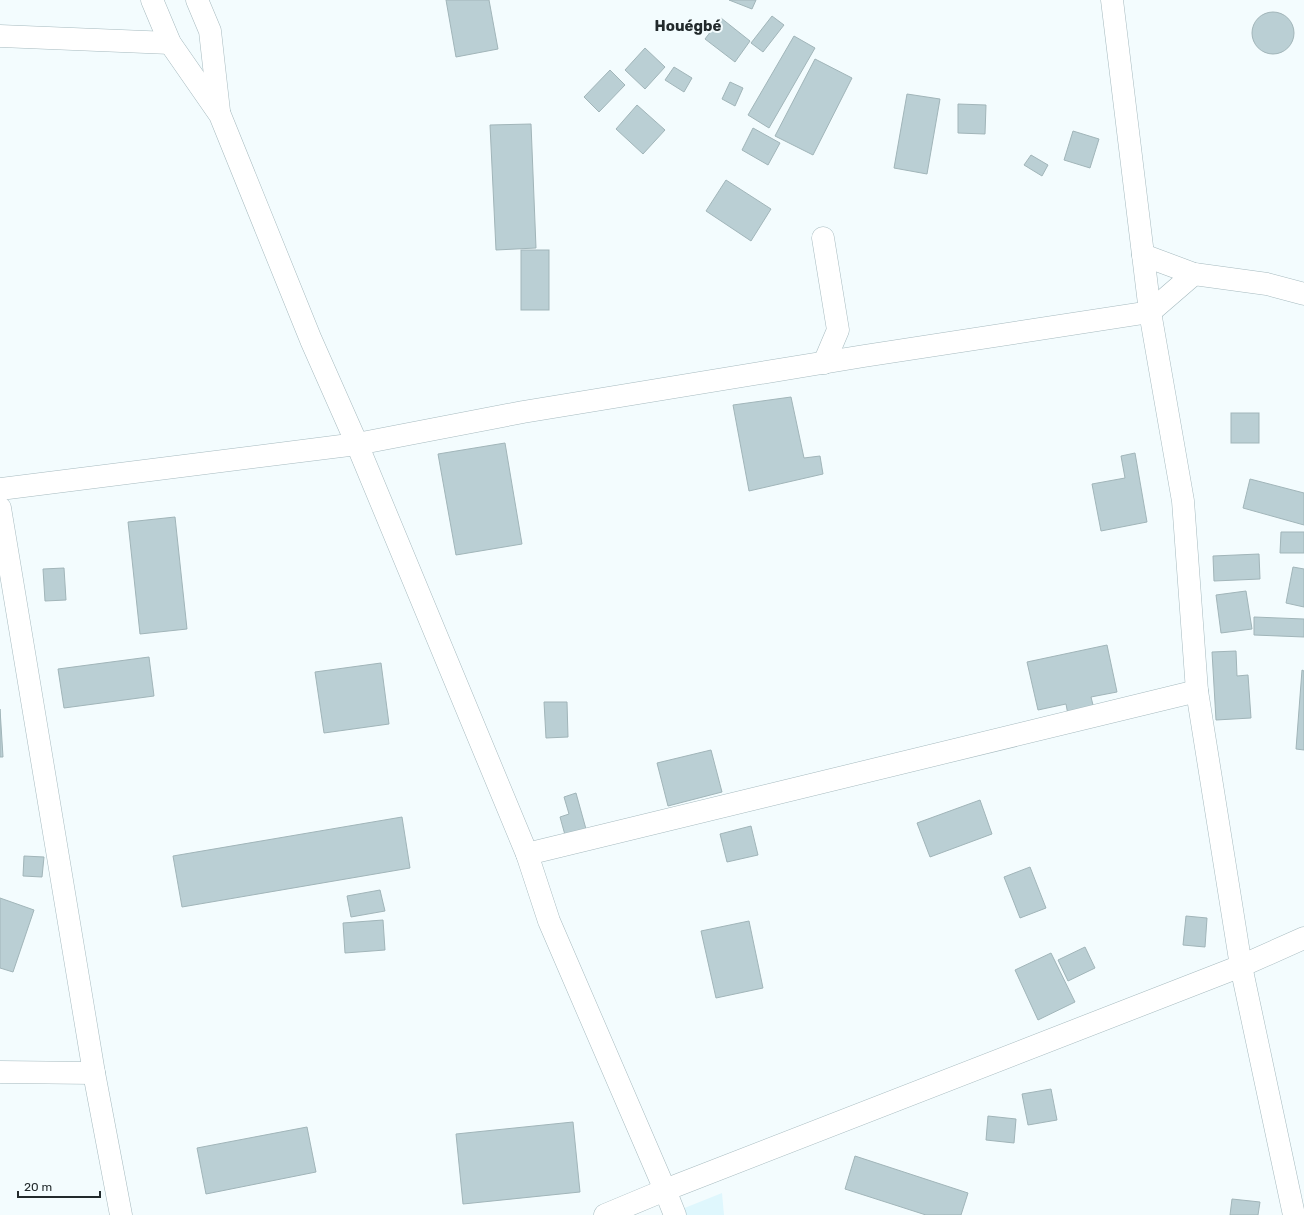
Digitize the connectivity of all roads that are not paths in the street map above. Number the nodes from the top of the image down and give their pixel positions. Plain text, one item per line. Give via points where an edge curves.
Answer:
1 (152, 0) edge
2 (197, 0) edge
3 (1112, 0) edge
4 (0, 36) edge
5 (170, 43) junction
6 (220, 115) junction
7 (823, 238) dead end
8 (1143, 255) junction
9 (1194, 274) junction
10 (1304, 294) edge
11 (1150, 312) junction
12 (838, 330) junction
13 (864, 356) junction
14 (824, 363) junction
15 (357, 444) junction
16 (0, 489) edge
17 (0, 508) edge
18 (1197, 691) junction
19 (527, 854) junction
20 (1304, 938) edge
21 (1241, 966) junction
22 (0, 1072) edge
23 (94, 1073) junction
24 (665, 1190) junction
25 (1297, 1212) edge
26 (121, 1215) edge
27 (605, 1215) edge
28 (676, 1215) edge

1 - 5 street
2 - 6 street via 210,31
3 - 8 street
4 - 5 street
5 - 6 street
6 - 15 street via 311,340
7 - 12 street
8 - 9 street
8 - 11 street
9 - 10 street via 1267,284
9 - 11 street
11 - 13 street
11 - 18 street via 1183,501
12 - 13 street
12 - 14 street
13 - 14 street
14 - 15 street via 523,412
15 - 16 street
15 - 19 street
17 - 23 street
18 - 19 street
18 - 21 street
19 - 24 street via 549,921
20 - 21 street
21 - 24 street
21 - 25 street
22 - 23 street
23 - 26 street
24 - 27 street
24 - 28 street

